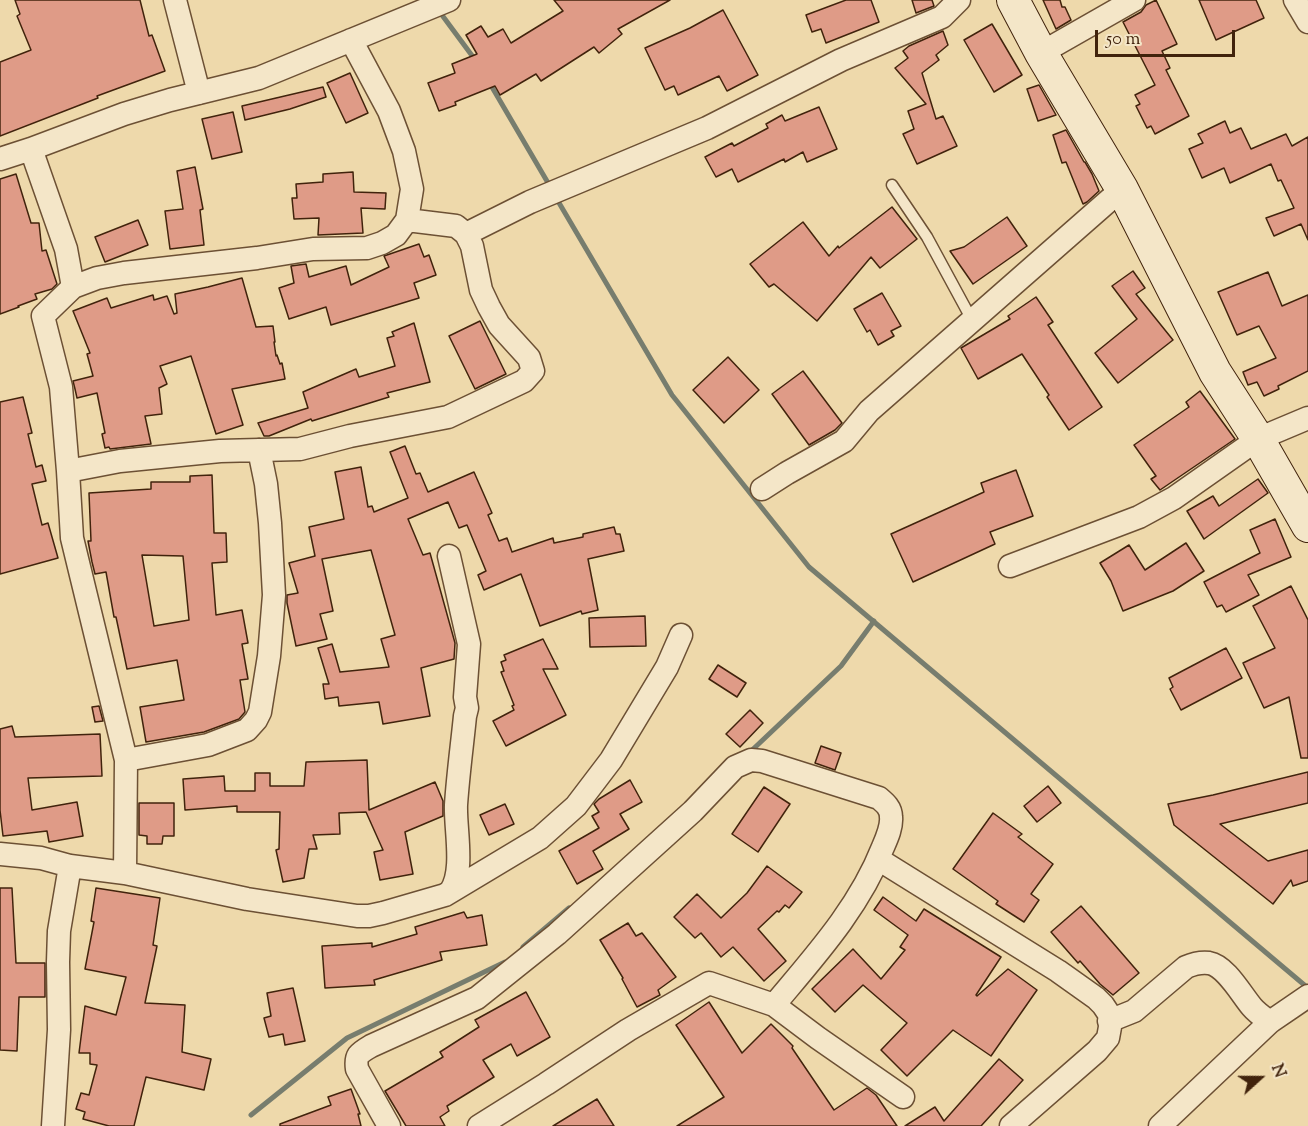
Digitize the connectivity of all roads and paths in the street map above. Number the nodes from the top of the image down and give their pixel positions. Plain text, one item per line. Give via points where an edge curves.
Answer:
1 (175, 0) edge
2 (448, 0) edge
3 (959, 0) edge
4 (1013, 0) edge
5 (1134, 0) edge
6 (1295, 0) edge
7 (1308, 22) edge
8 (351, 40) junction
9 (1041, 53) junction
10 (199, 93) junction
11 (31, 149) junction
12 (0, 159) edge
13 (892, 185) dead end
14 (1122, 189) junction
15 (406, 220) junction
16 (466, 234) junction
17 (73, 287) junction
18 (972, 320) junction
19 (1308, 418) edge
20 (1258, 439) junction
21 (259, 450) junction
22 (68, 471) junction
23 (762, 489) dead end
24 (1308, 526) edge
25 (449, 556) dead end
26 (1010, 566) dead end
27 (681, 635) dead end
28 (126, 760) junction
29 (0, 854) edge
30 (878, 859) junction
31 (70, 866) junction
32 (125, 873) junction
33 (450, 892) junction
34 (1308, 996) edge
35 (774, 1005) junction
36 (1109, 1021) junction
37 (1270, 1022) junction
38 (903, 1097) dead end
39 (53, 1126) edge
40 (389, 1126) edge
41 (479, 1126) edge
42 (1011, 1126) edge
43 (1160, 1126) edge

1 - 10 street
2 - 8 street
3 - 16 street via 942,16 841,60 707,128 531,202
4 - 9 street
5 - 9 street
6 - 7 street
8 - 10 street via 259,78
8 - 15 street via 390,111 404,151 412,189
9 - 14 street
10 - 11 street via 124,114
11 - 12 street
11 - 17 street via 66,249
13 - 18 lane via 927,237
14 - 18 street
14 - 20 street via 1215,372
15 - 16 street via 456,226
15 - 17 street via 396,235 367,248 313,249 123,273
16 - 21 street via 489,307 499,325 529,358 533,371 525,381 448,417 300,449
17 - 22 street via 43,316 61,387
18 - 23 street via 870,411 844,441
19 - 20 street
20 - 24 street
20 - 26 street via 1174,498 1139,517
21 - 22 street via 120,461
21 - 28 street via 266,484 274,595 260,712 247,730 208,745
22 - 28 street via 72,538
25 - 33 street via 469,644 465,697 468,708 456,806 456,878
27 - 33 street via 667,668 611,760 576,806 540,838
28 - 32 street
29 - 31 street
30 - 35 street via 852,908
30 - 36 street via 1058,971 1096,998 1109,1014
30 - 40 street via 891,827 889,809 879,798 762,761 743,763 557,934 477,998 360,1053 357,1070
31 - 32 street
31 - 39 street via 59,931 59,1030
32 - 33 street via 247,899 357,916 383,913
34 - 37 street
35 - 38 street
35 - 41 street via 710,983 628,1030
36 - 37 street via 1134,1011 1186,967 1208,963 1226,975 1254,1010
36 - 42 street via 1108,1038 1098,1051
37 - 43 street

